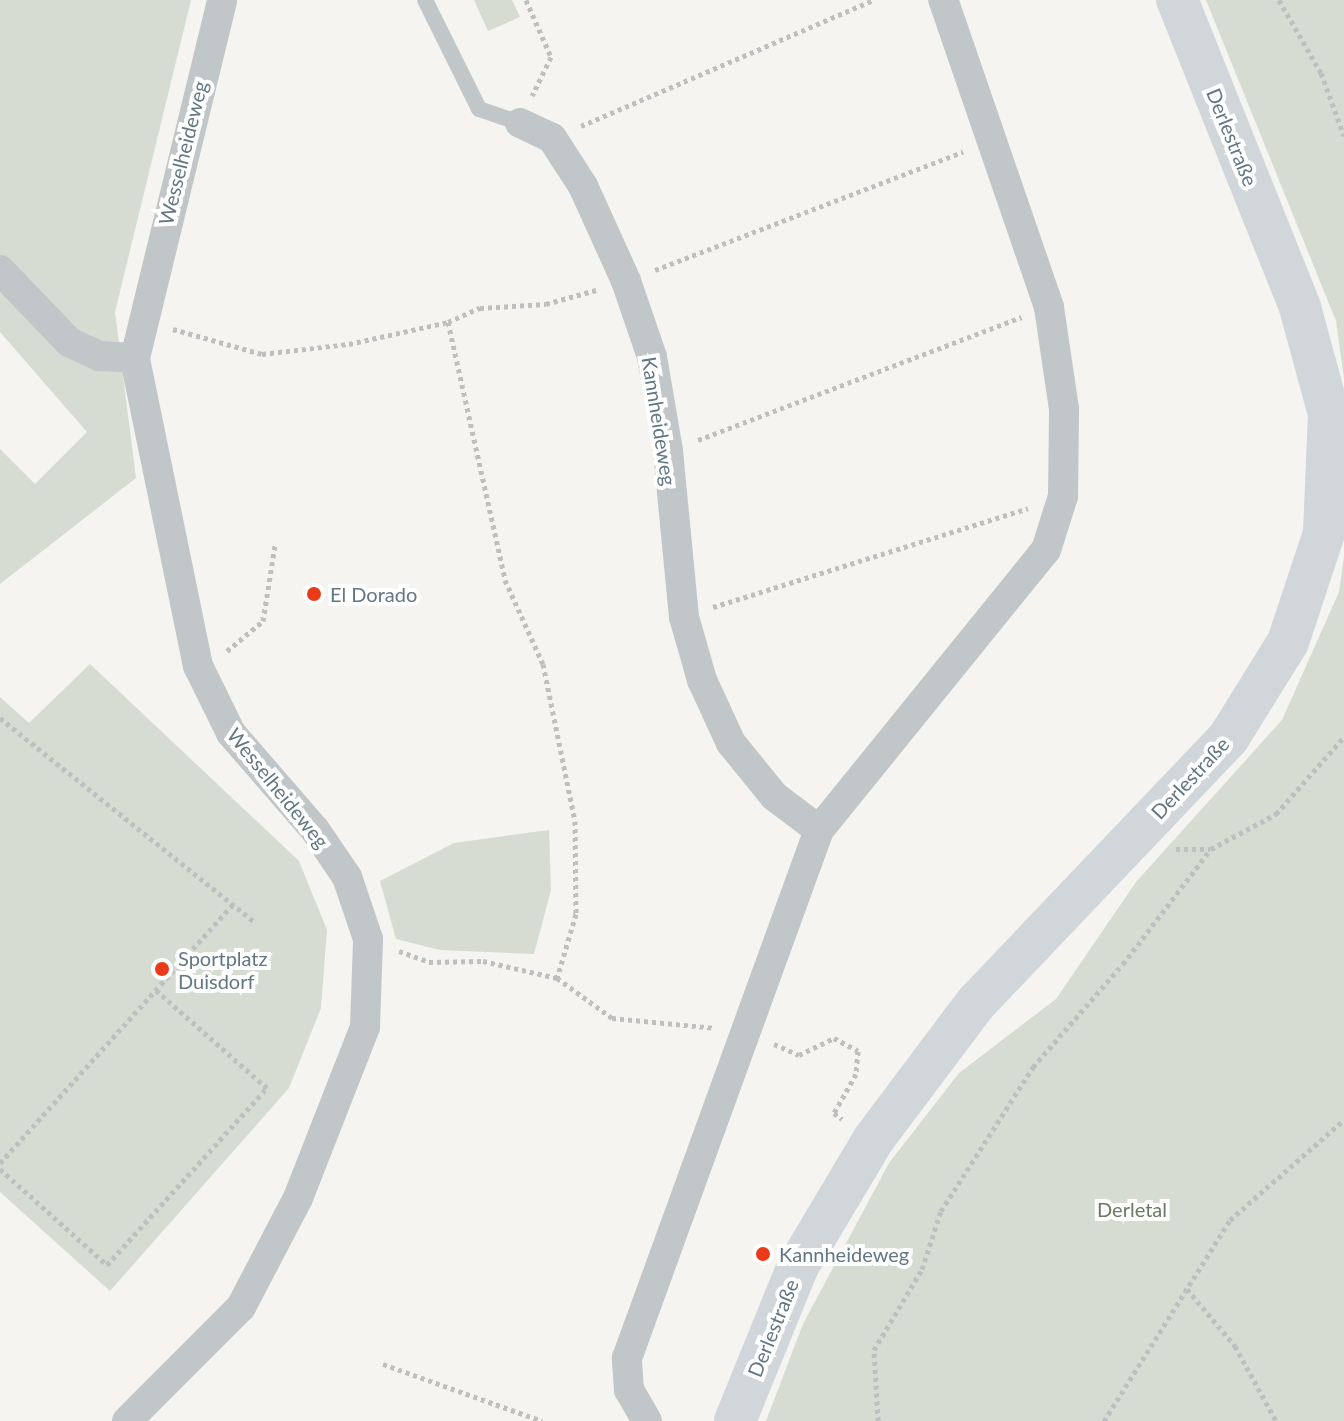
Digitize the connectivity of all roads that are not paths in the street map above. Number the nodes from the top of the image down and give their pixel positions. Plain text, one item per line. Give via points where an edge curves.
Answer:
1 (222, 0) edge
2 (425, 0) edge
3 (943, 0) edge
4 (1177, 0) edge
5 (520, 123) joint
6 (0, 270) edge
7 (135, 358) junction
8 (819, 830) junction
9 (127, 1421) edge
10 (647, 1421) edge
11 (735, 1421) edge

1 - 7 street, Wesselheideweg
2 - 5 lane via 479,109
3 - 8 street via 1049,307 1064,409 1063,496 1046,550
4 - 11 street, Derlestraße via 1304,323 1329,414 1324,533 1288,642 1229,737 976,1003 873,1140 798,1266
5 - 8 street, Kannheideweg via 552,138 583,186 626,281 652,357 668,451 684,617 702,680 731,743 774,796
6 - 7 street via 69,342 99,356
7 - 9 street, Wesselheideweg via 198,666 231,733 315,830 347,877 368,939 365,1027 298,1198 241,1307
8 - 10 street via 627,1358 629,1390

